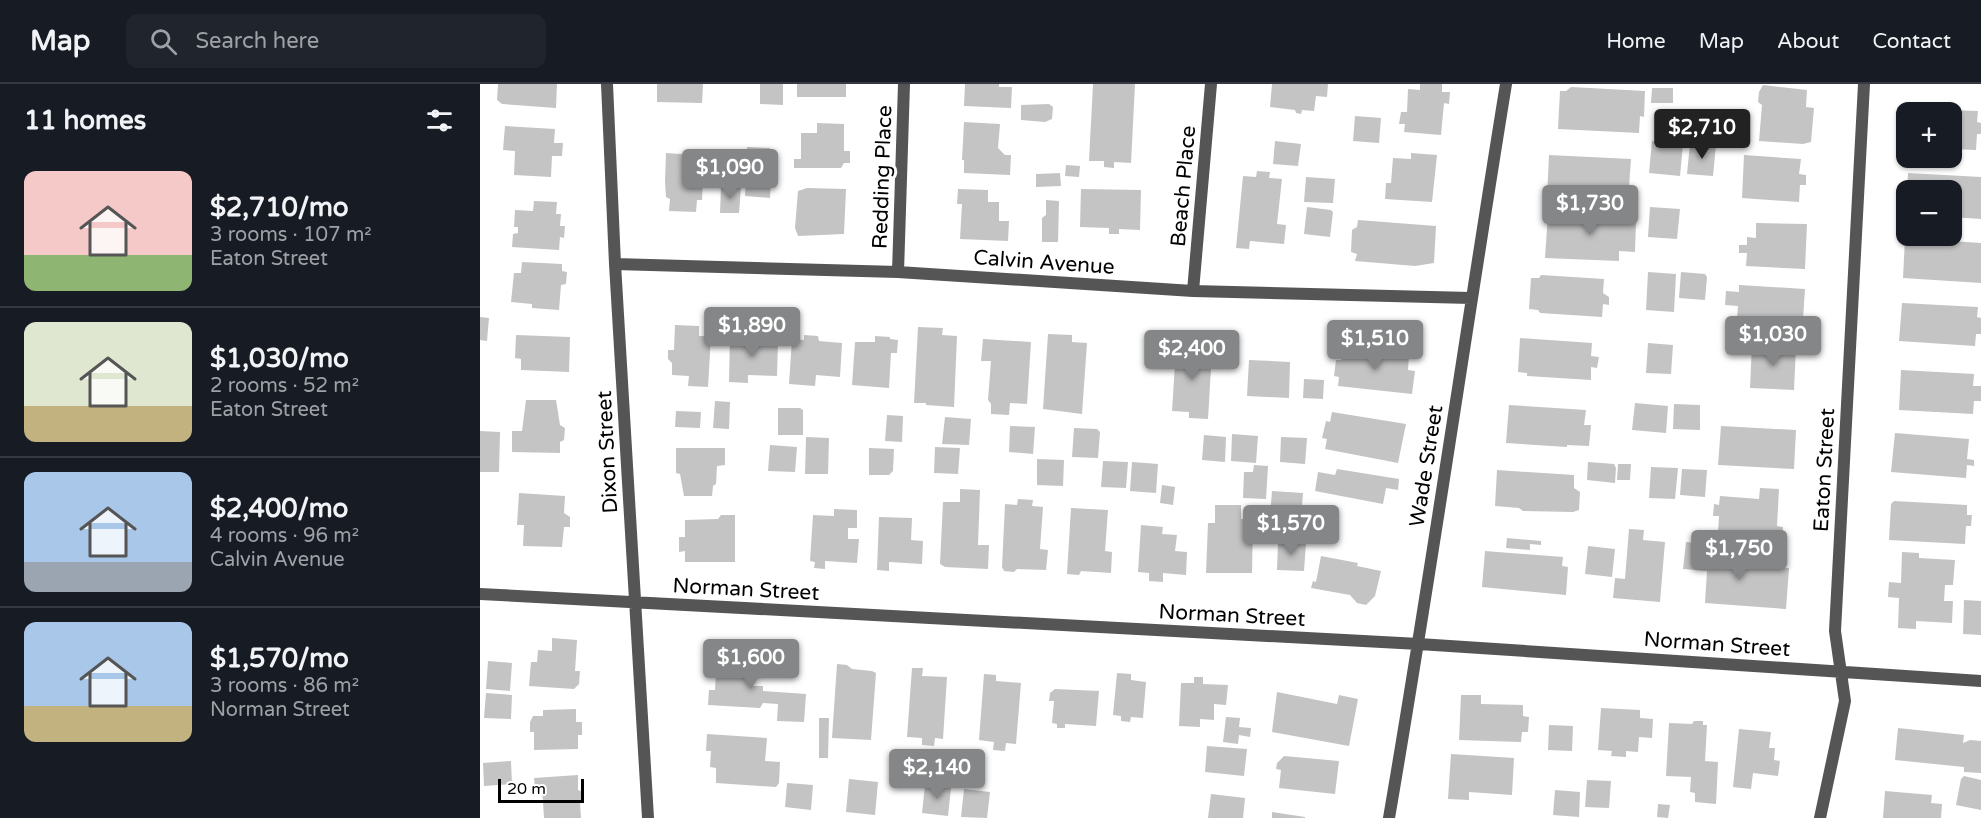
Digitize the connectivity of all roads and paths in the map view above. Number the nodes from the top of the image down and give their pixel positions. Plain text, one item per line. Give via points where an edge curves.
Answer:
1 (607, 84) edge
2 (904, 84) edge
3 (1211, 84) edge
4 (1506, 84) edge
5 (1864, 84) edge
6 (615, 264) junction
7 (898, 272) junction
8 (1193, 291) junction
9 (1471, 298) junction
10 (480, 594) edge
11 (635, 603) junction
12 (1419, 644) junction
13 (1842, 672) junction
14 (1981, 681) edge
15 (648, 818) edge
16 (1389, 818) edge
17 (1820, 818) edge

1 - 6 street, Dixon Street
2 - 7 street, Redding Place
3 - 8 street, Beach Place
4 - 9 street, Wade Street
5 - 13 street, Eaton Street via 1835,631
6 - 7 street, Calvin Avenue
6 - 11 street, Dixon Street
7 - 8 street, Calvin Avenue
8 - 9 street, Calvin Avenue
9 - 12 street, Wade Street
10 - 11 street, Norman Street
11 - 12 street, Norman Street
11 - 15 street, Dixon Street
12 - 13 street, Norman Street
12 - 16 street, Wade Street
13 - 14 street, Norman Street
13 - 17 street, Eaton Street via 1845,701

